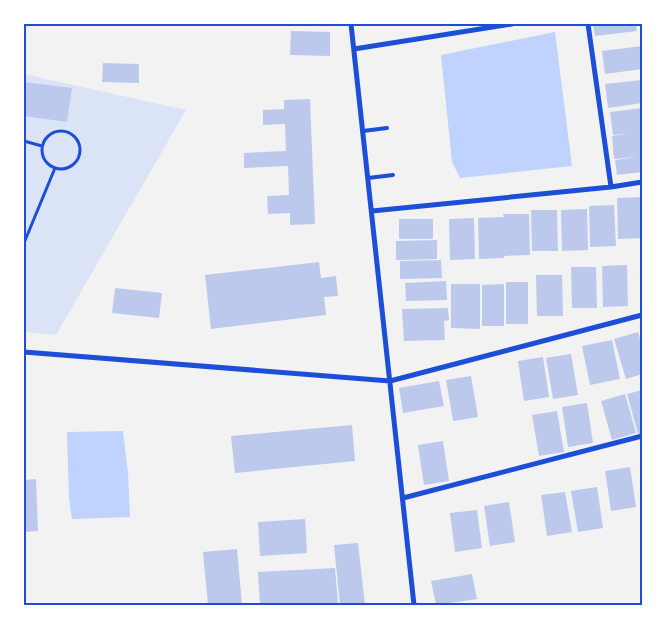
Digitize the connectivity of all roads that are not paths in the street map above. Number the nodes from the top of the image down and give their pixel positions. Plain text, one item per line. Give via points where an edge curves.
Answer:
1 (351, 24) edge
2 (512, 24) edge
3 (588, 24) edge
4 (354, 48) junction
5 (387, 128) dead end
6 (363, 131) junction
7 (393, 176) dead end
8 (368, 178) junction
9 (642, 182) edge
10 (611, 187) junction
11 (372, 211) junction
12 (642, 316) edge
13 (24, 352) edge
14 (390, 381) junction
15 (642, 436) edge
16 (403, 498) junction
17 (414, 605) edge

1 - 4 street
2 - 4 street
3 - 10 street
4 - 6 street
5 - 6 lane
6 - 8 street
7 - 8 lane
8 - 11 street
9 - 10 street
10 - 11 street
11 - 14 street
12 - 14 street
13 - 14 street
14 - 16 street
15 - 16 street
16 - 17 street

